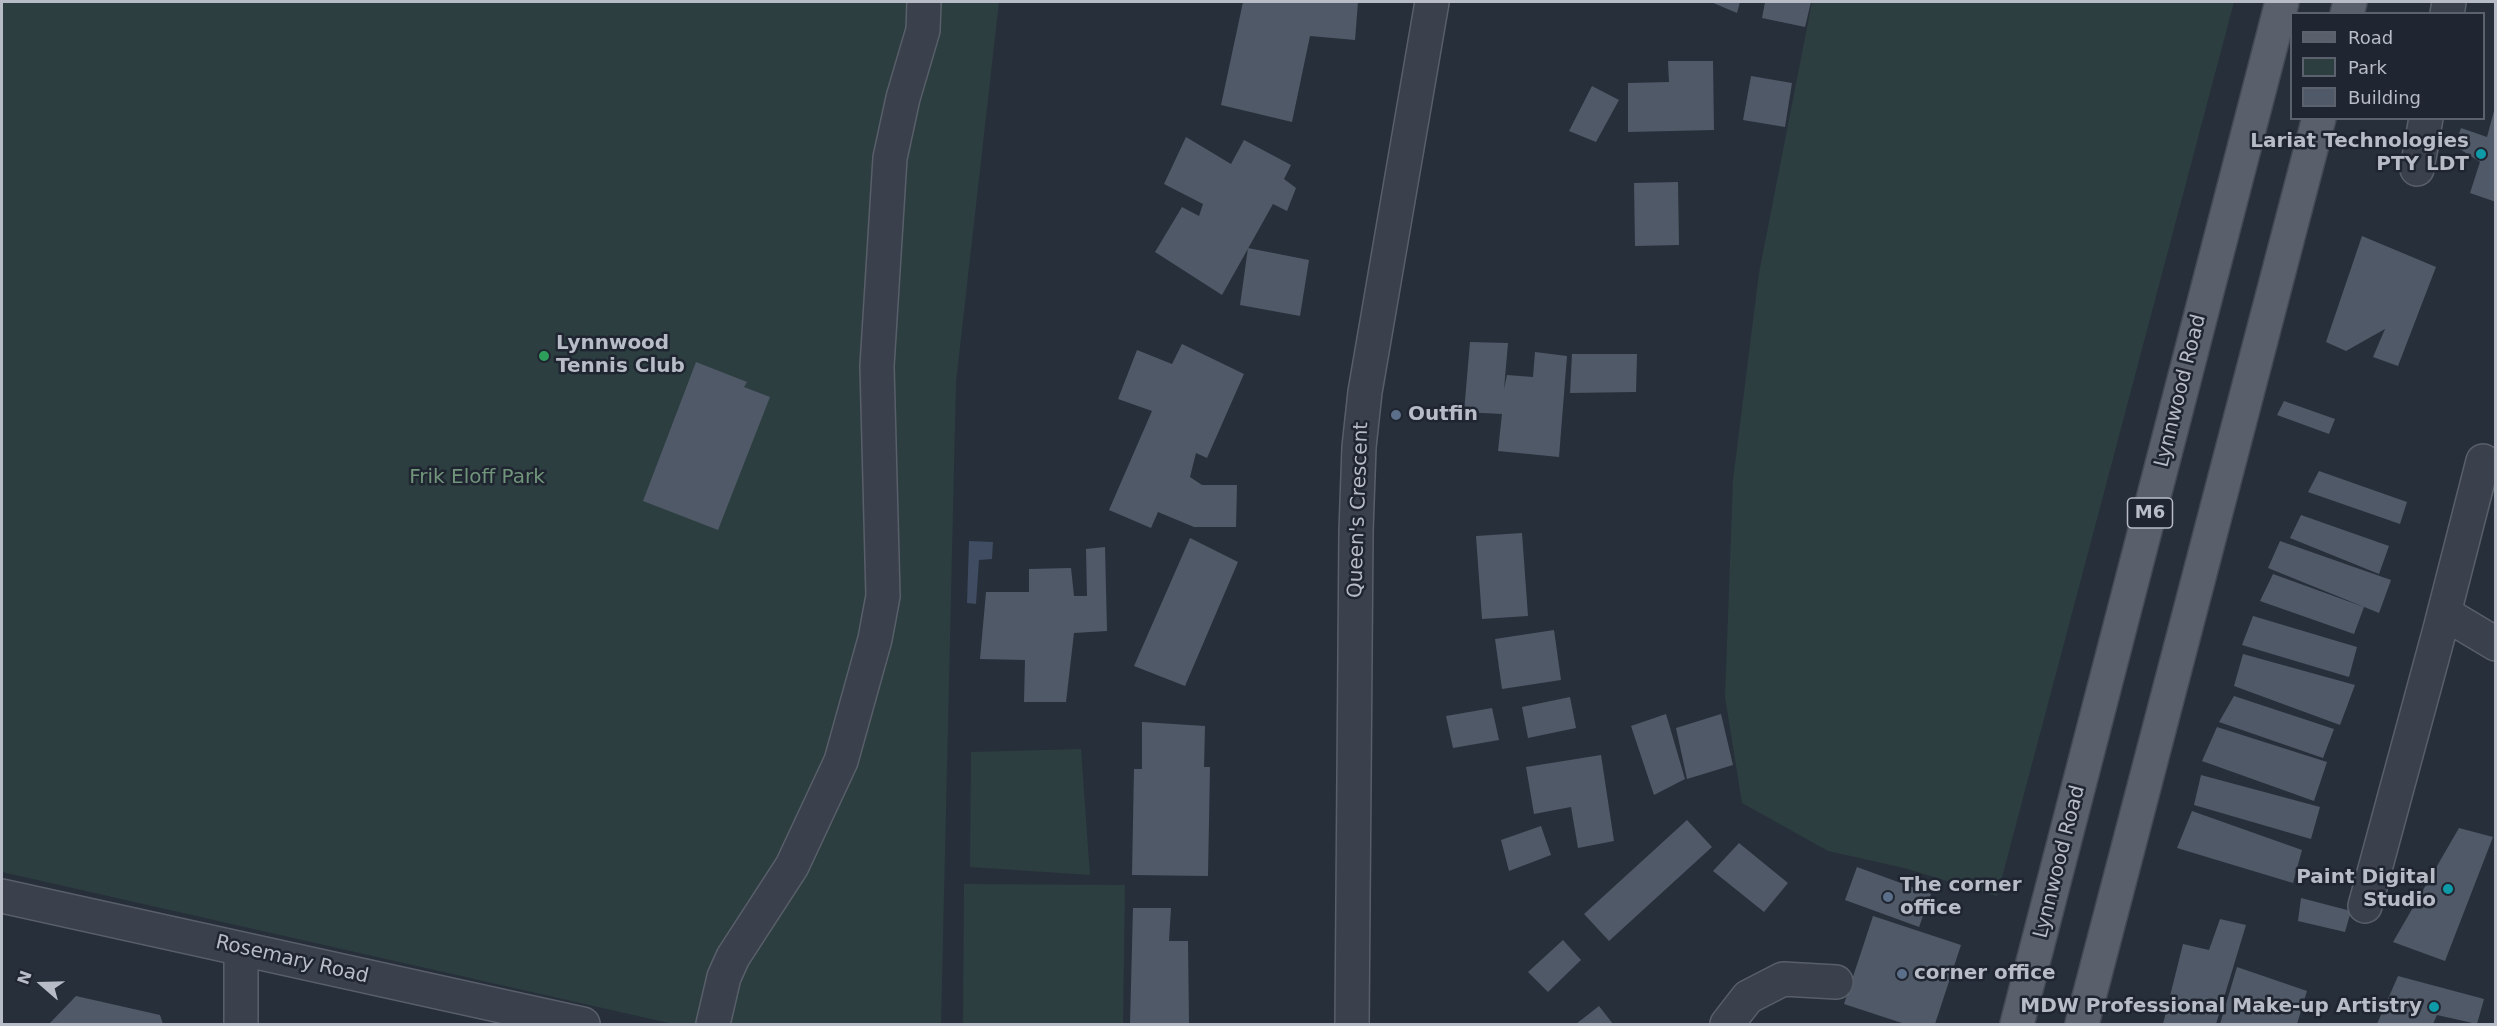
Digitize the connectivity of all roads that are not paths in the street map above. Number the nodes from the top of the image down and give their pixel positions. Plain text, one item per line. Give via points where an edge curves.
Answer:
1 (924, 2) edge
2 (1432, 2) edge
3 (2282, 2) edge
4 (2318, 120) edge
5 (2426, 120) edge
6 (2417, 169) dead end
7 (2483, 460) dead end
8 (2444, 613) junction
9 (2496, 644) edge
10 (2, 896) edge
11 (2365, 906) dead end
12 (242, 949) junction
13 (1836, 982) dead end
14 (241, 1024) edge
15 (583, 1024) edge
16 (713, 1024) edge
17 (1352, 1024) edge
18 (1726, 1024) edge
19 (2018, 1024) edge
20 (2082, 1024) edge

1 - 16 street via 923,30 890,158 877,366 883,596 876,639 834,779 792,866 733,957
2 - 17 street, Queen's Crescent via 1359,447
3 - 19 main road, Lynnwood Road / M6
4 - 20 main road
5 - 6 street
7 - 8 street
8 - 9 street
8 - 11 street
10 - 12 street, Rosemary Road
12 - 14 street
12 - 15 street, Rosemary Road
13 - 18 street via 1783,979 1748,997

